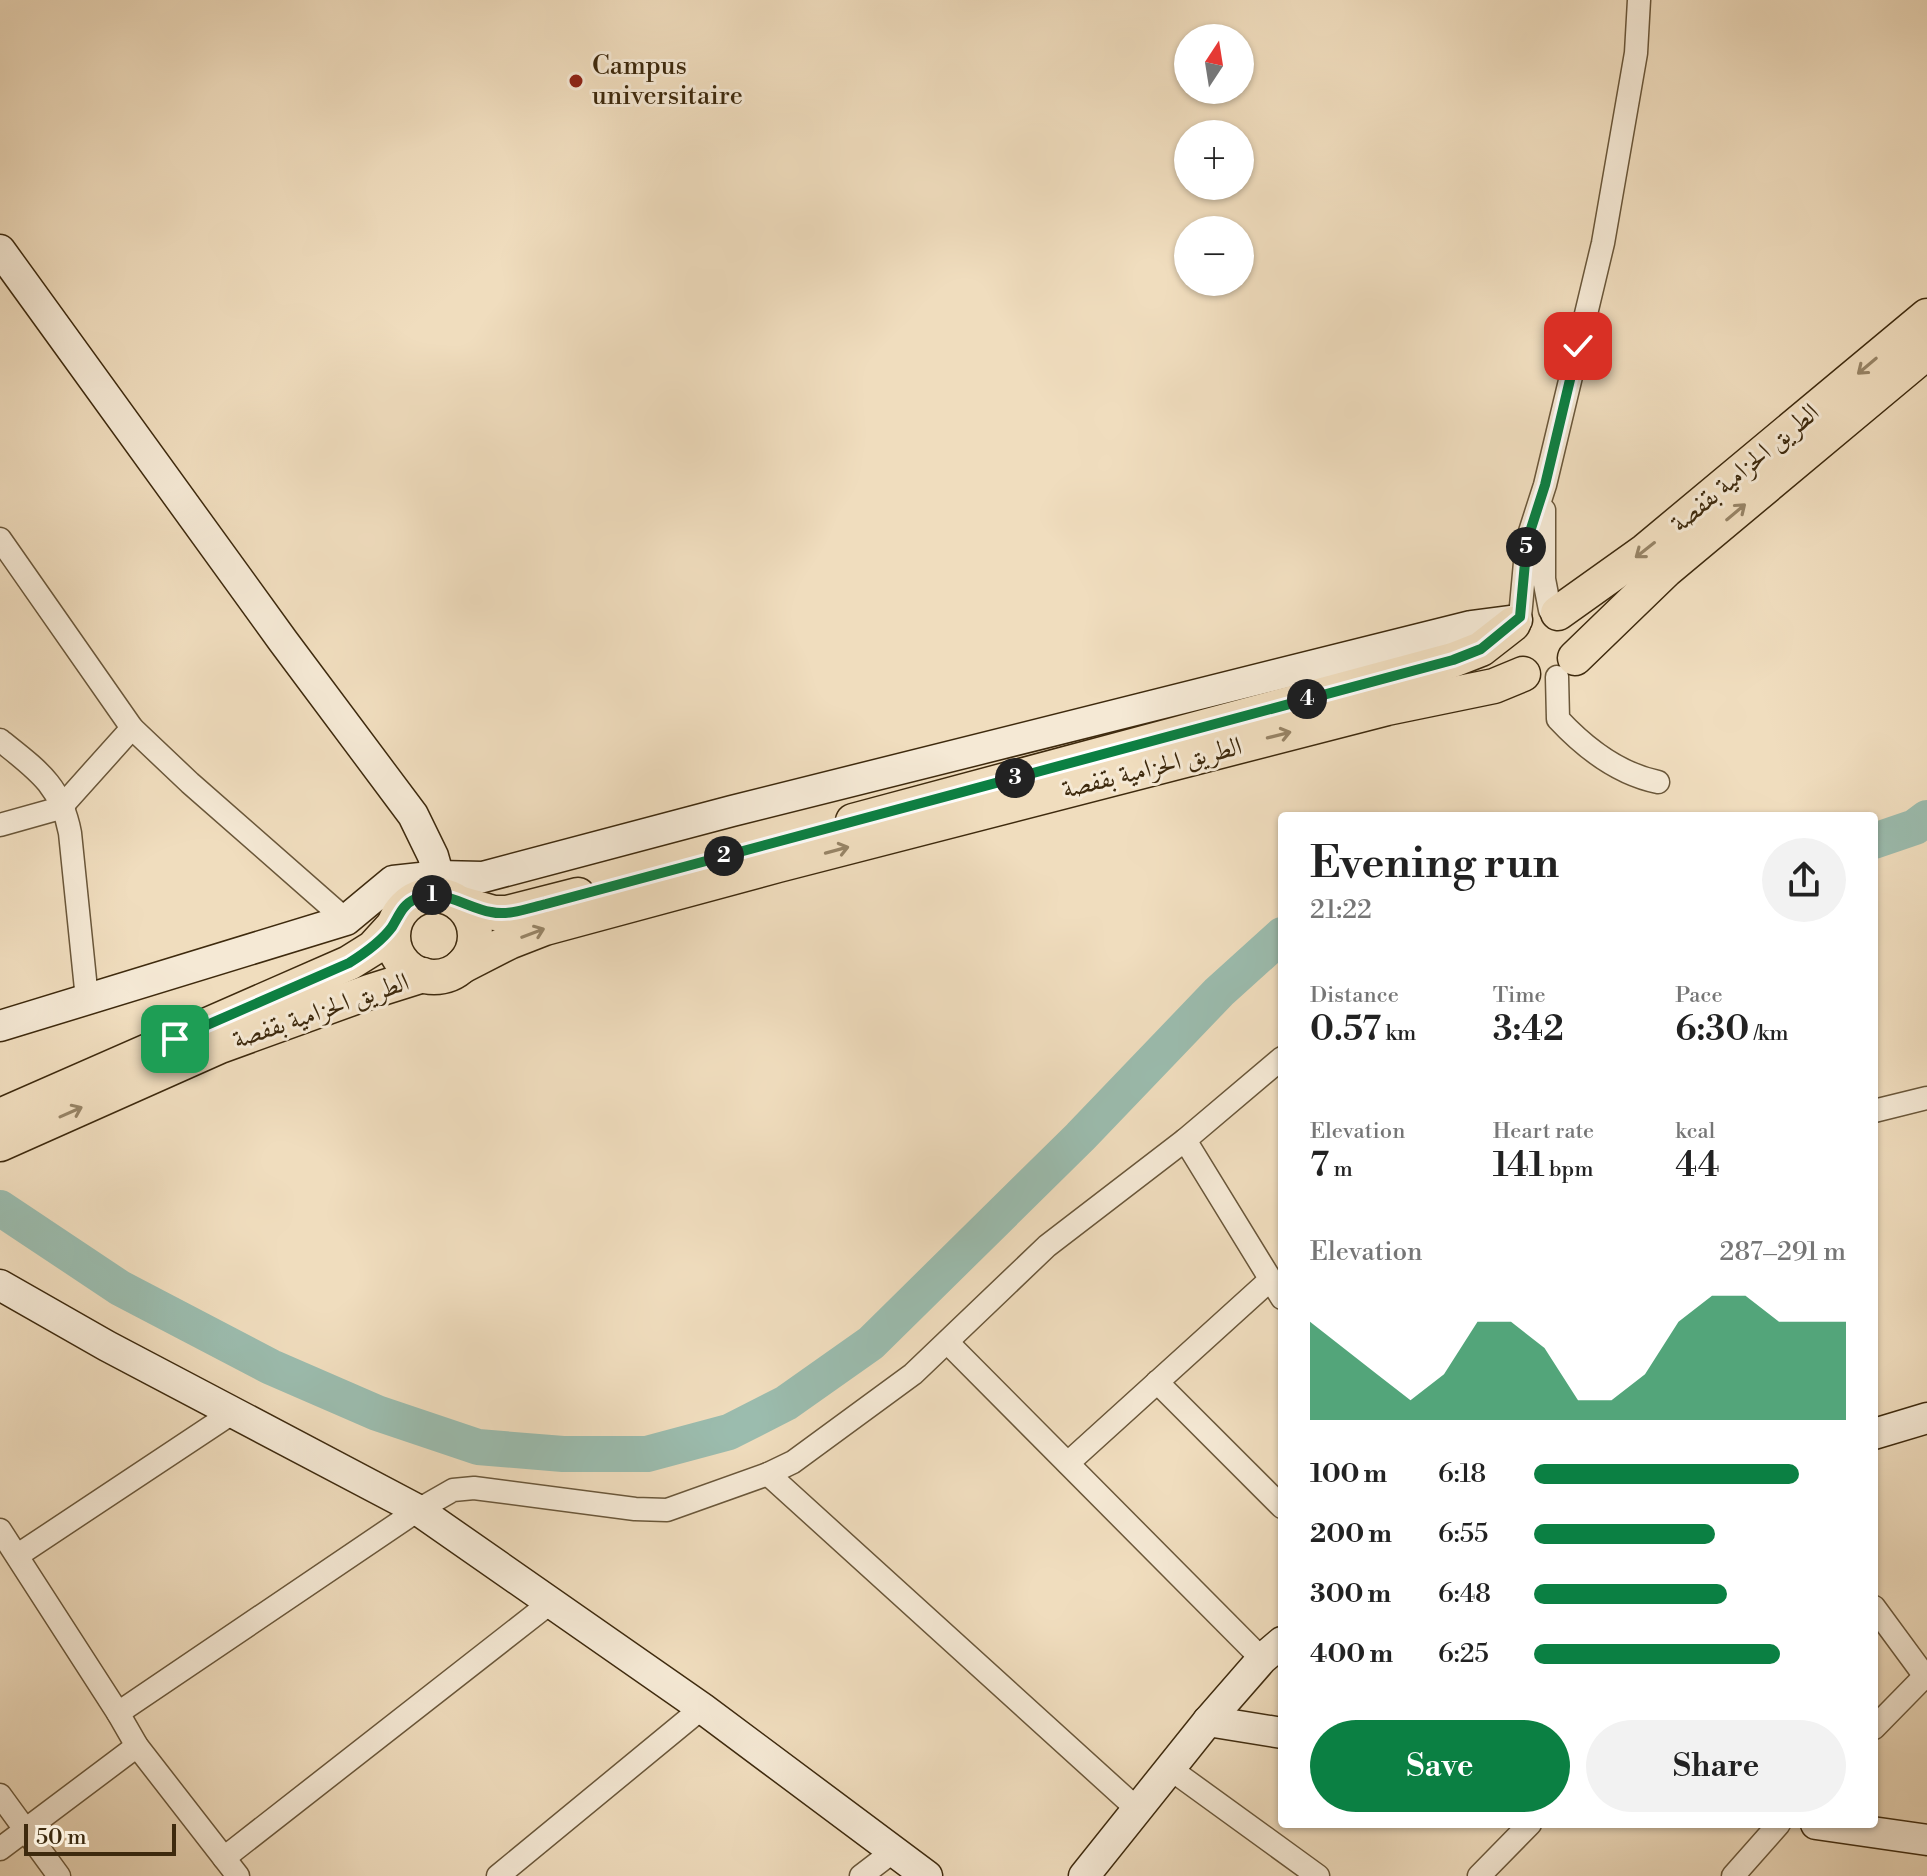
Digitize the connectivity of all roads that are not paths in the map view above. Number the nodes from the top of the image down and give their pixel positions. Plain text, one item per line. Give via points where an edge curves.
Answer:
1 (1639, 0) edge
2 (0, 250) edge
3 (1927, 316) edge
4 (1923, 362) edge
5 (1545, 485) junction
6 (0, 539) edge
7 (1532, 617) junction
8 (1552, 670) junction
9 (132, 728) junction
10 (0, 740) edge
11 (1658, 782) dead end
12 (63, 806) junction
13 (0, 825) edge
14 (435, 890) junction
15 (346, 920) junction
16 (393, 926) junction
17 (462, 966) junction
18 (423, 975) junction
19 (87, 999) junction
20 (0, 1026) edge
21 (1278, 1061) edge
22 (1927, 1098) edge
23 (1878, 1110) edge
24 (0, 1116) edge
25 (1185, 1140) junction
26 (0, 1144) edge
27 (0, 1285) edge
28 (1276, 1289) edge
29 (948, 1343) junction
30 (1157, 1382) junction
31 (235, 1411) junction
32 (1925, 1421) edge
33 (1878, 1433) edge
34 (1068, 1463) junction
35 (768, 1474) junction
36 (1278, 1503) edge
37 (418, 1510) junction
38 (0, 1530) edge
39 (18, 1555) junction
40 (550, 1603) junction
41 (1878, 1612) edge
42 (1272, 1650) edge
43 (1926, 1677) edge
44 (702, 1708) junction
45 (118, 1713) junction
46 (1208, 1721) junction
47 (1878, 1724) edge
48 (1278, 1732) edge
49 (137, 1746) junction
50 (1169, 1768) junction
51 (0, 1795) edge
52 (1136, 1808) junction
53 (1526, 1828) edge
54 (1775, 1828) edge
55 (1844, 1828) edge
56 (25, 1830) junction
57 (1927, 1840) edge
58 (0, 1849) edge
59 (895, 1850) junction
60 (224, 1858) junction
61 (59, 1876) edge
62 (238, 1876) edge
63 (498, 1876) edge
64 (861, 1876) edge
65 (927, 1876) edge
66 (1084, 1876) edge
67 (1317, 1876) edge
68 (1479, 1876) edge
69 (1733, 1876) edge

1 - 5 street via 1636,53 1603,243
2 - 14 street via 413,815
3 -> 7 main road, الطريق الحزامية بقفصة via 1645,551
8 -> 4 main road, الطريق الحزامية بقفصة via 1666,570
5 - 7 street via 1544,579
5 - 7 street via 1527,541
6 - 9 street
7 - 8 main road via 1507,642 1511,660
7 - 8 main road via 1572,625 1575,632 1578,641
7 - 14 main road, الطريق الحزامية بقفصة via 1453,660 546,904 494,913
8 - 11 street via 1558,719 1569,731 1636,777
17 -> 8 main road, الطريق الحزامية بقفصة via 545,928 1357,715
9 - 12 street
9 - 15 street
10 - 12 street via 45,776
12 - 13 street
12 - 19 street
14 - 15 street via 393,881
14 - 16 main road via 405,905
14 - 17 main road via 473,922 470,957
15 - 19 street
16 - 18 main road via 399,959
16 - 24 main road, الطريق الحزامية بقفصة via 349,963
17 - 18 main road via 441,977
26 -> 18 main road, الطريق الحزامية بقفصة via 220,1046
19 - 20 street
21 - 25 street
22 - 23 street
25 - 28 street
25 - 29 street via 1047,1246
27 - 31 street
28 - 30 street
29 - 34 street
29 - 35 street via 865,1410
30 - 34 street
30 - 36 street
31 - 37 street
31 - 39 street
32 - 33 street
34 - 42 street
35 - 37 street via 667,1510 470,1488 453,1490
35 - 52 street
37 - 40 street
37 - 45 street
38 - 39 street
39 - 45 street
40 - 44 street
40 - 60 street
41 - 43 street
42 - 46 street
43 - 47 street
44 - 59 street
44 - 63 street
45 - 49 street
46 - 48 street
46 - 50 street
49 - 56 street
49 - 60 street
50 - 52 street
50 - 67 street
51 - 56 street
52 - 66 street
53 - 68 street
54 - 69 street
55 - 57 street
56 - 58 street
56 - 61 street
59 - 64 street
59 - 65 street
60 - 62 street

